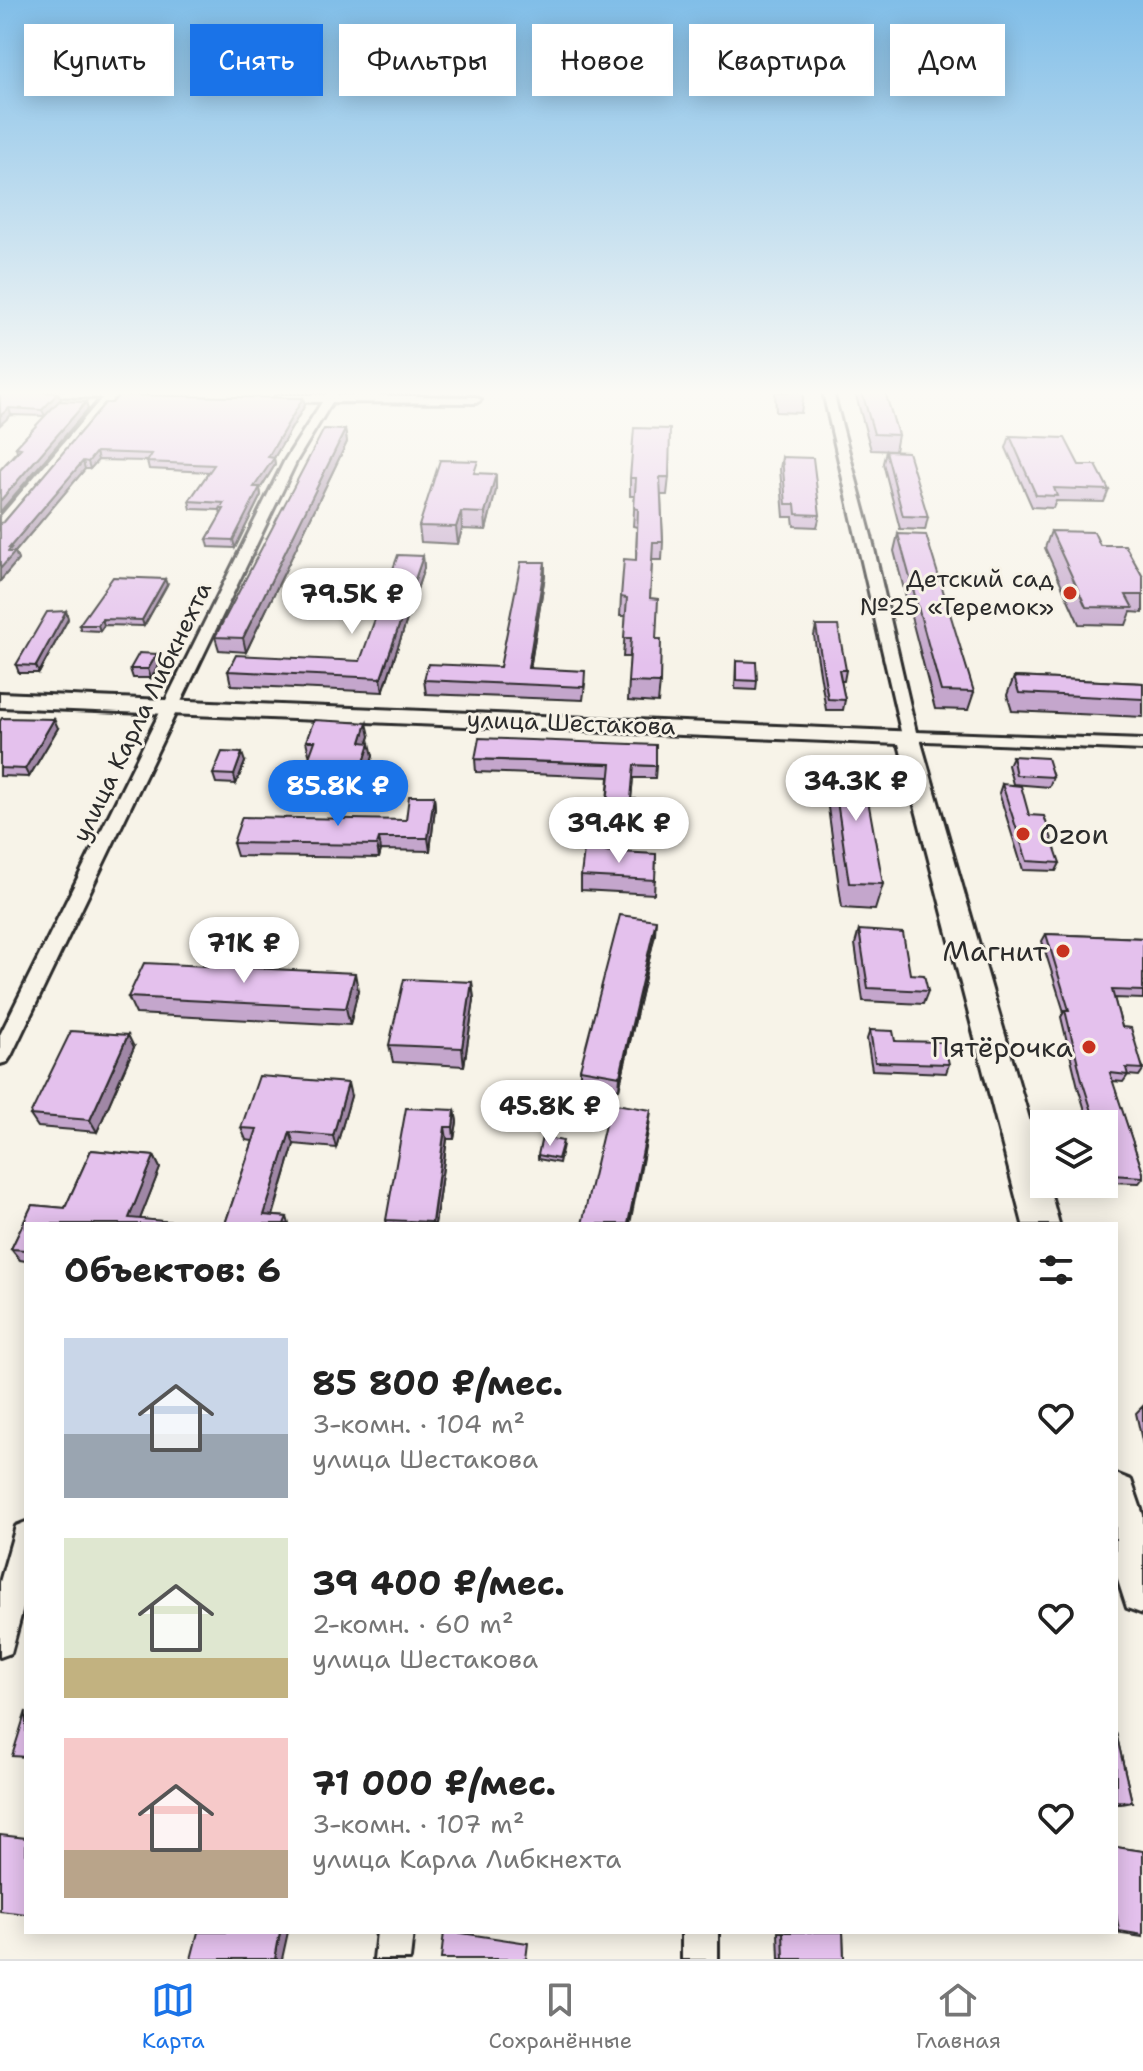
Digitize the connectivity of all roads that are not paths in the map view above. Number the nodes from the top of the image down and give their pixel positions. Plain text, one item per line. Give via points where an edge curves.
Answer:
1 (36, 483) edge
2 (280, 483) edge
3 (851, 483) edge
4 (0, 525) edge
5 (0, 700) edge
6 (172, 707) junction
7 (909, 737) junction
8 (1143, 745) edge
9 (0, 1056) edge
10 (1040, 1222) edge
11 (1118, 1502) edge
12 (24, 1544) edge
13 (1143, 1592) edge
14 (0, 1642) edge
15 (395, 1934) edge
16 (700, 1934) edge
17 (392, 1959) edge
18 (700, 1959) edge

1 - 4 street
2 - 6 street, улица Карла Либкнехта
3 - 7 street
5 - 6 main road, улица Шестакова
6 - 7 main road, улица Шестакова
6 - 9 street, улица Карла Либкнехта
7 - 8 street, улица Шестакова
7 - 10 main road
11 - 13 main road
12 - 14 street
15 - 17 street
16 - 18 street

